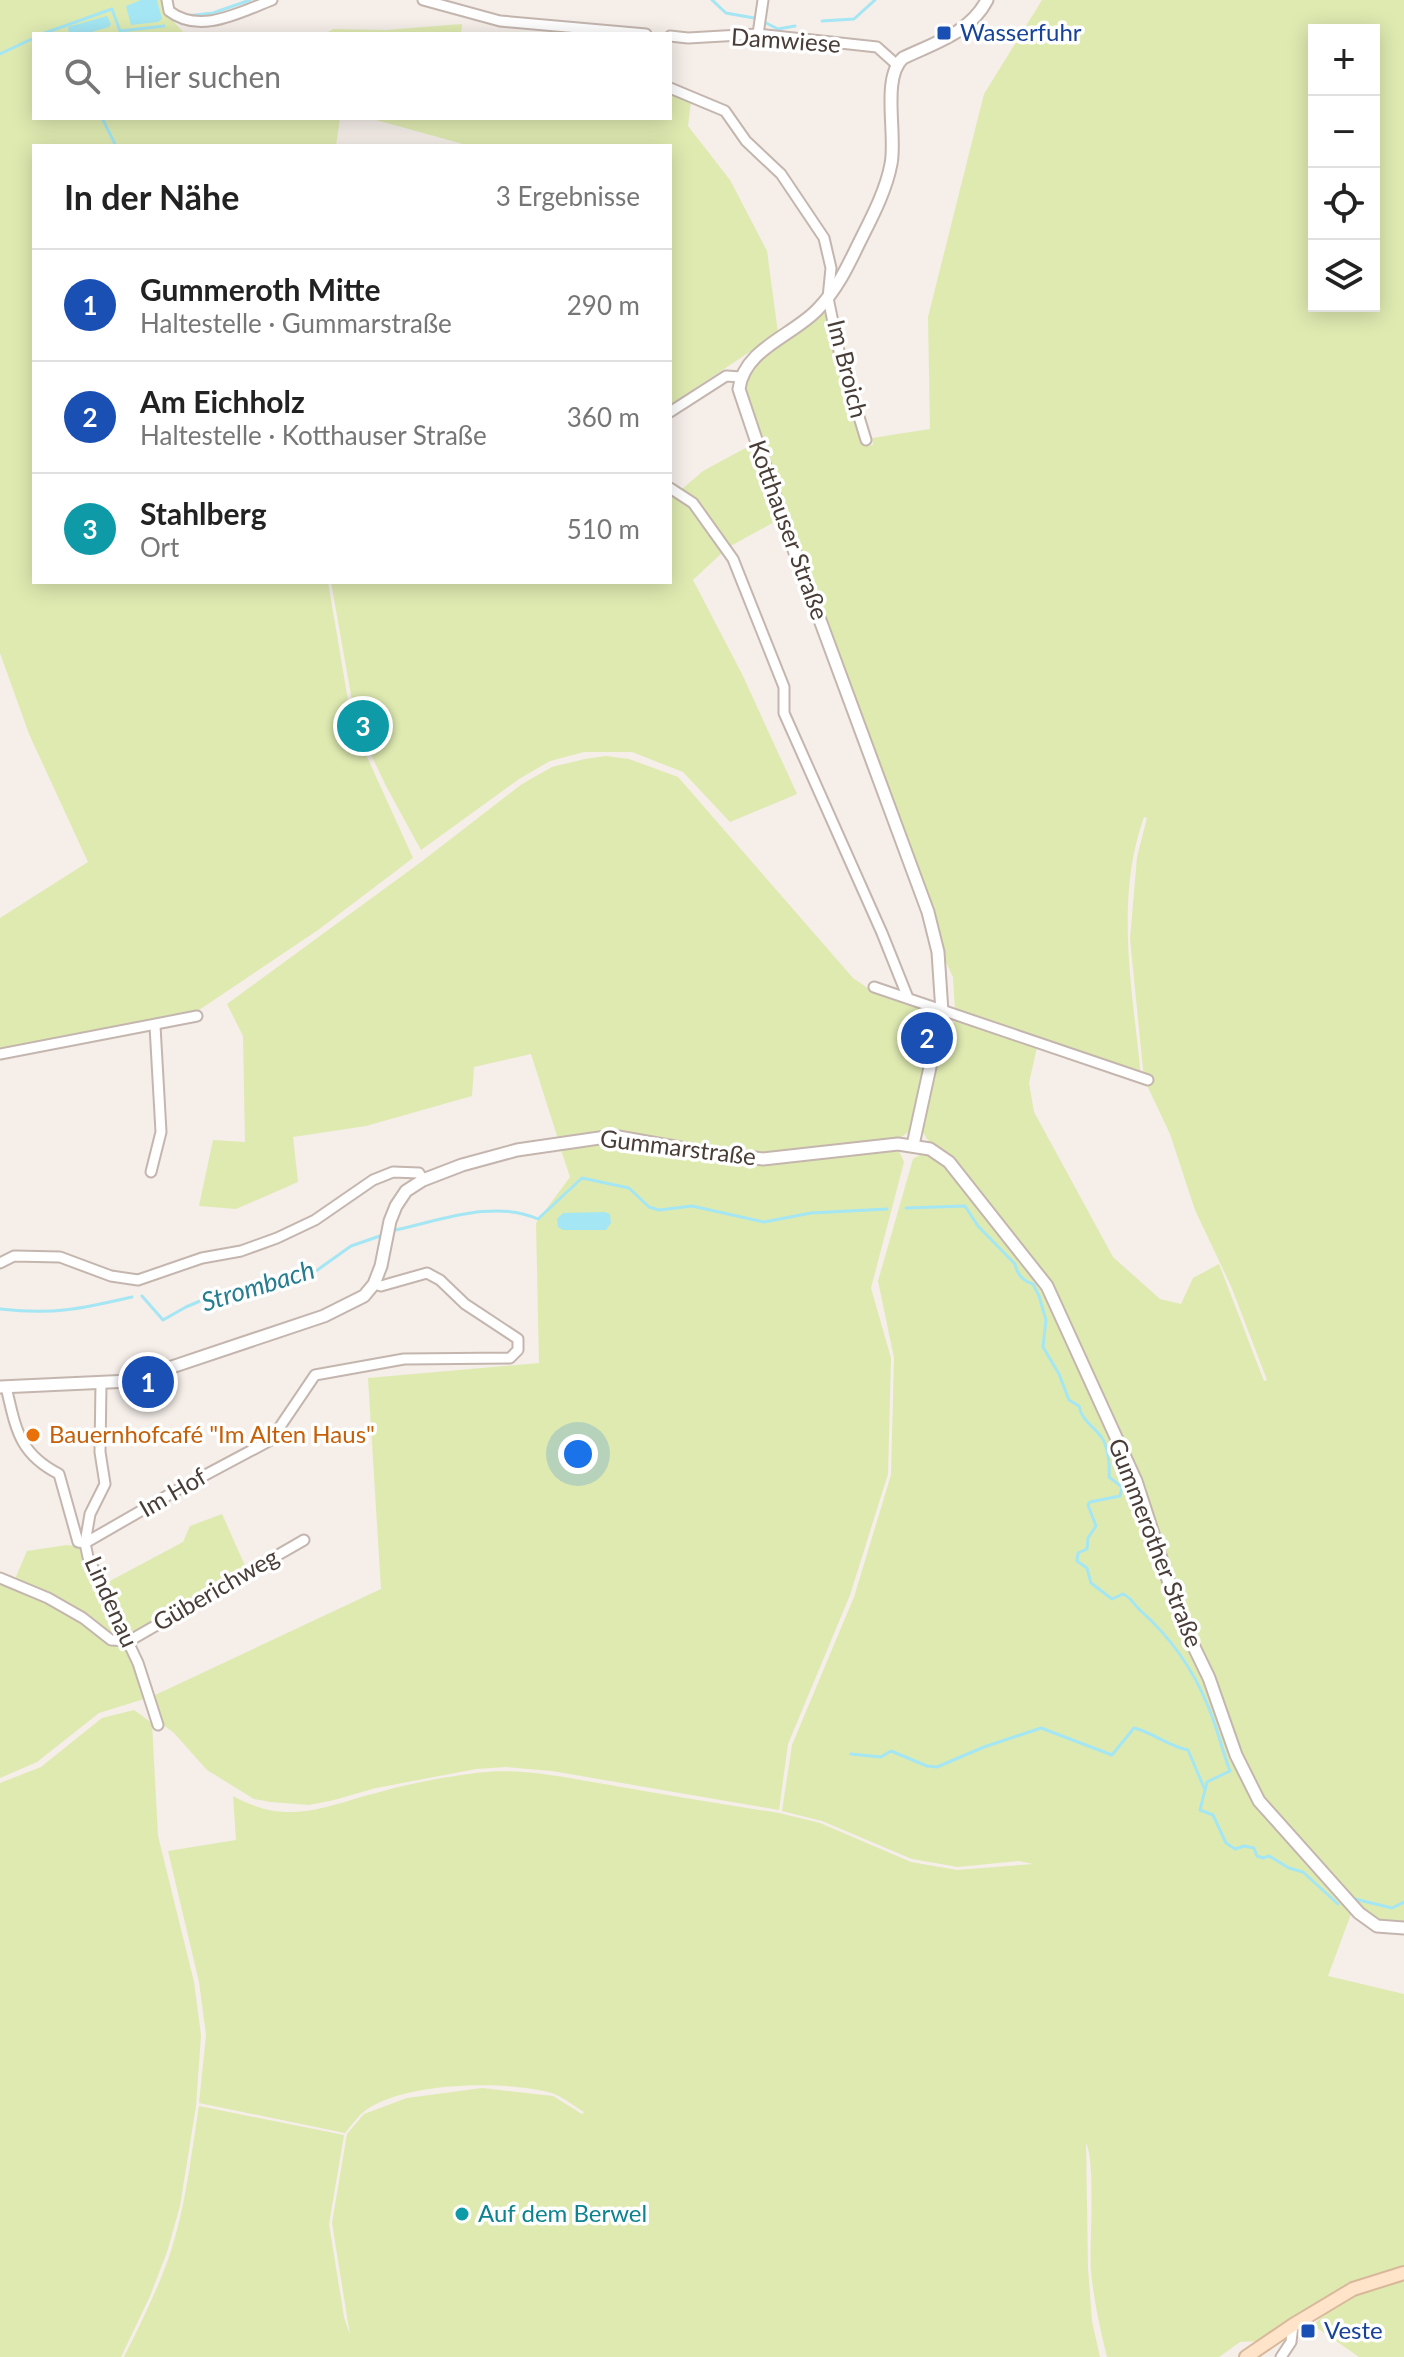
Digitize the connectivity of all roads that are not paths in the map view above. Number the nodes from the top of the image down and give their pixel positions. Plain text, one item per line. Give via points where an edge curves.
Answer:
1 (167, 0) edge
2 (272, 0) edge
3 (423, 0) edge
4 (763, 0) edge
5 (987, 0) edge
6 (562, 30) edge
7 (604, 32) edge
8 (758, 34) junction
9 (672, 36) edge
10 (896, 64) junction
11 (672, 89) edge
12 (828, 298) junction
13 (741, 377) junction
14 (672, 411) edge
15 (866, 440) dead end
16 (672, 489) edge
17 (874, 987) dead end
18 (908, 998) junction
19 (942, 1012) junction
20 (197, 1016) dead end
21 (155, 1026) junction
22 (0, 1054) edge
23 (1148, 1080) dead end
24 (913, 1145) junction
25 (151, 1172) dead end
26 (423, 1180) junction
27 (0, 1263) edge
28 (374, 1284) junction
29 (101, 1383) junction
30 (3, 1387) edge
31 (304, 1540) dead end
32 (85, 1543) junction
33 (0, 1578) edge
34 (129, 1641) junction
35 (158, 1725) dead end
36 (1404, 1928) edge
37 (1404, 2273) edge
38 (1293, 2325) junction
39 (1246, 2357) edge
40 (1281, 2357) edge

1 - 2 street via 169,11 187,22 227,17
3 - 6 street via 484,18
4 - 8 street
5 - 10 street via 958,32
6 - 7 street
8 - 9 street, Damwiese
8 - 10 street, Damwiese via 877,47
10 - 12 street via 891,164 861,240
11 - 12 street, Im Broich via 725,111 746,141 781,174 824,238 831,268
12 - 13 street via 805,322 759,354
12 - 15 street, Im Broich
13 - 14 street via 726,376
13 - 19 street, Kotthauser Straße via 741,399 783,520 928,912 938,952
16 - 18 street via 693,503 733,559 784,687 784,713
17 - 18 street
18 - 19 street
19 - 23 street
19 - 24 street, Kotthauser Straße
20 - 21 street
21 - 22 street
21 - 25 street via 161,1132
24 - 26 street, Gummarstraße via 763,1159 594,1137 517,1150
24 - 36 street, Gummerother Straße via 949,1162 1047,1286 1136,1481 1181,1620 1259,1801 1359,1913 1377,1926
26 - 27 street via 419,1173 393,1172 277,1238 138,1280 60,1257 14,1256
26 - 28 street, Gummarstraße via 396,1206
28 - 29 street via 364,1296 324,1316 146,1377
28 - 32 street, Im Hof via 427,1273 518,1339 518,1350 510,1358 404,1359 315,1375 271,1440
29 - 30 street
29 - 32 street, Lindenau via 105,1484 90,1514
30 - 32 street via 21,1442 59,1474 78,1542
31 - 34 street, Güberichweg
32 - 34 street, Lindenau
33 - 34 street via 60,1605 111,1640
34 - 35 street, Lindenau
37 - 38 main road via 1353,2289
38 - 39 main road
38 - 40 street via 1291,2342

